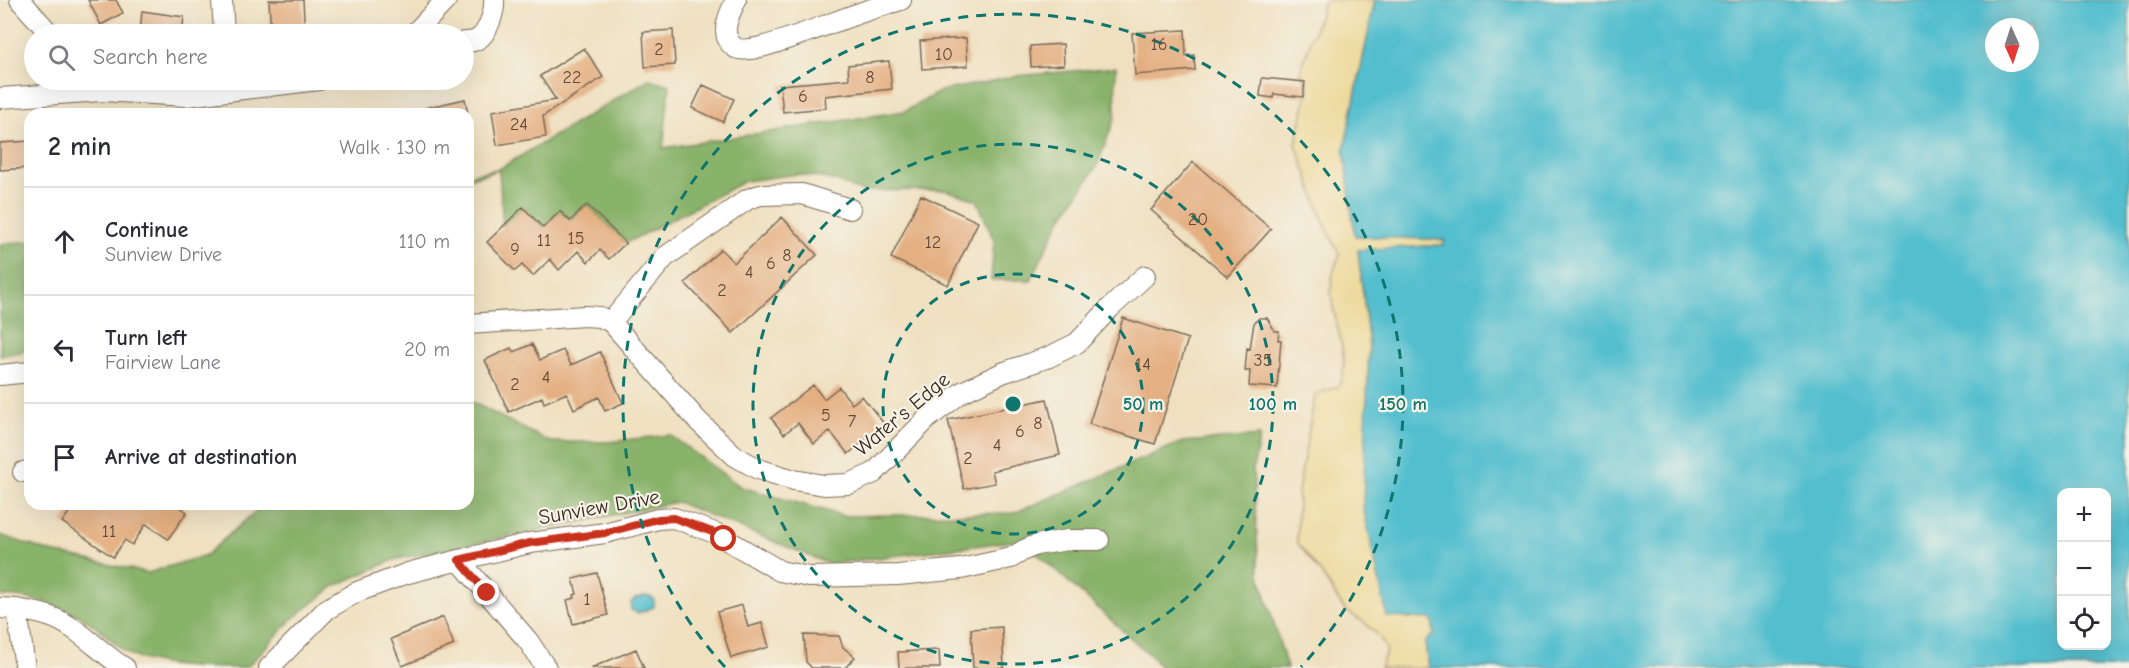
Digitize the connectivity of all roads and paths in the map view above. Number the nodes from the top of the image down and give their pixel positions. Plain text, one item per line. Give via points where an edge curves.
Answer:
1 (20, 0) edge
2 (222, 0) edge
3 (446, 0) edge
4 (494, 0) edge
5 (736, 0) edge
6 (902, 0) edge
7 (41, 24) edge
8 (223, 24) edge
9 (426, 24) edge
10 (474, 40) edge
11 (60, 90) edge
12 (137, 90) edge
13 (208, 90) edge
14 (0, 98) edge
15 (850, 209) dead end
16 (1145, 276) dead end
17 (611, 322) junction
18 (474, 324) edge
19 (24, 373) edge
20 (0, 375) edge
21 (1099, 540) dead end
22 (459, 560) junction
23 (9, 609) edge
24 (25, 668) edge
25 (124, 668) edge
26 (269, 668) edge
27 (546, 668) edge

1 - 7 street
2 - 8 street
3 - 9 street
4 - 10 street via 488,26
5 - 6 street via 725,23 728,39 740,49 766,45
11 - 14 street
12 - 13 street via 186,96
15 - 17 street via 802,194 748,199 665,257
16 - 17 street, Water's Edge via 1077,343 962,392 928,418 874,473 849,484 794,480 758,470 735,456 698,422
17 - 18 street via 585,316
19 - 20 street
21 - 22 street, Sunview Drive via 1036,545 1011,558 961,568 898,575 809,577 780,571 715,533 674,518 530,543
22 - 26 street, Sunview Drive via 357,591 327,609
22 - 27 street via 530,642
23 - 24 street
23 - 25 street via 52,617

